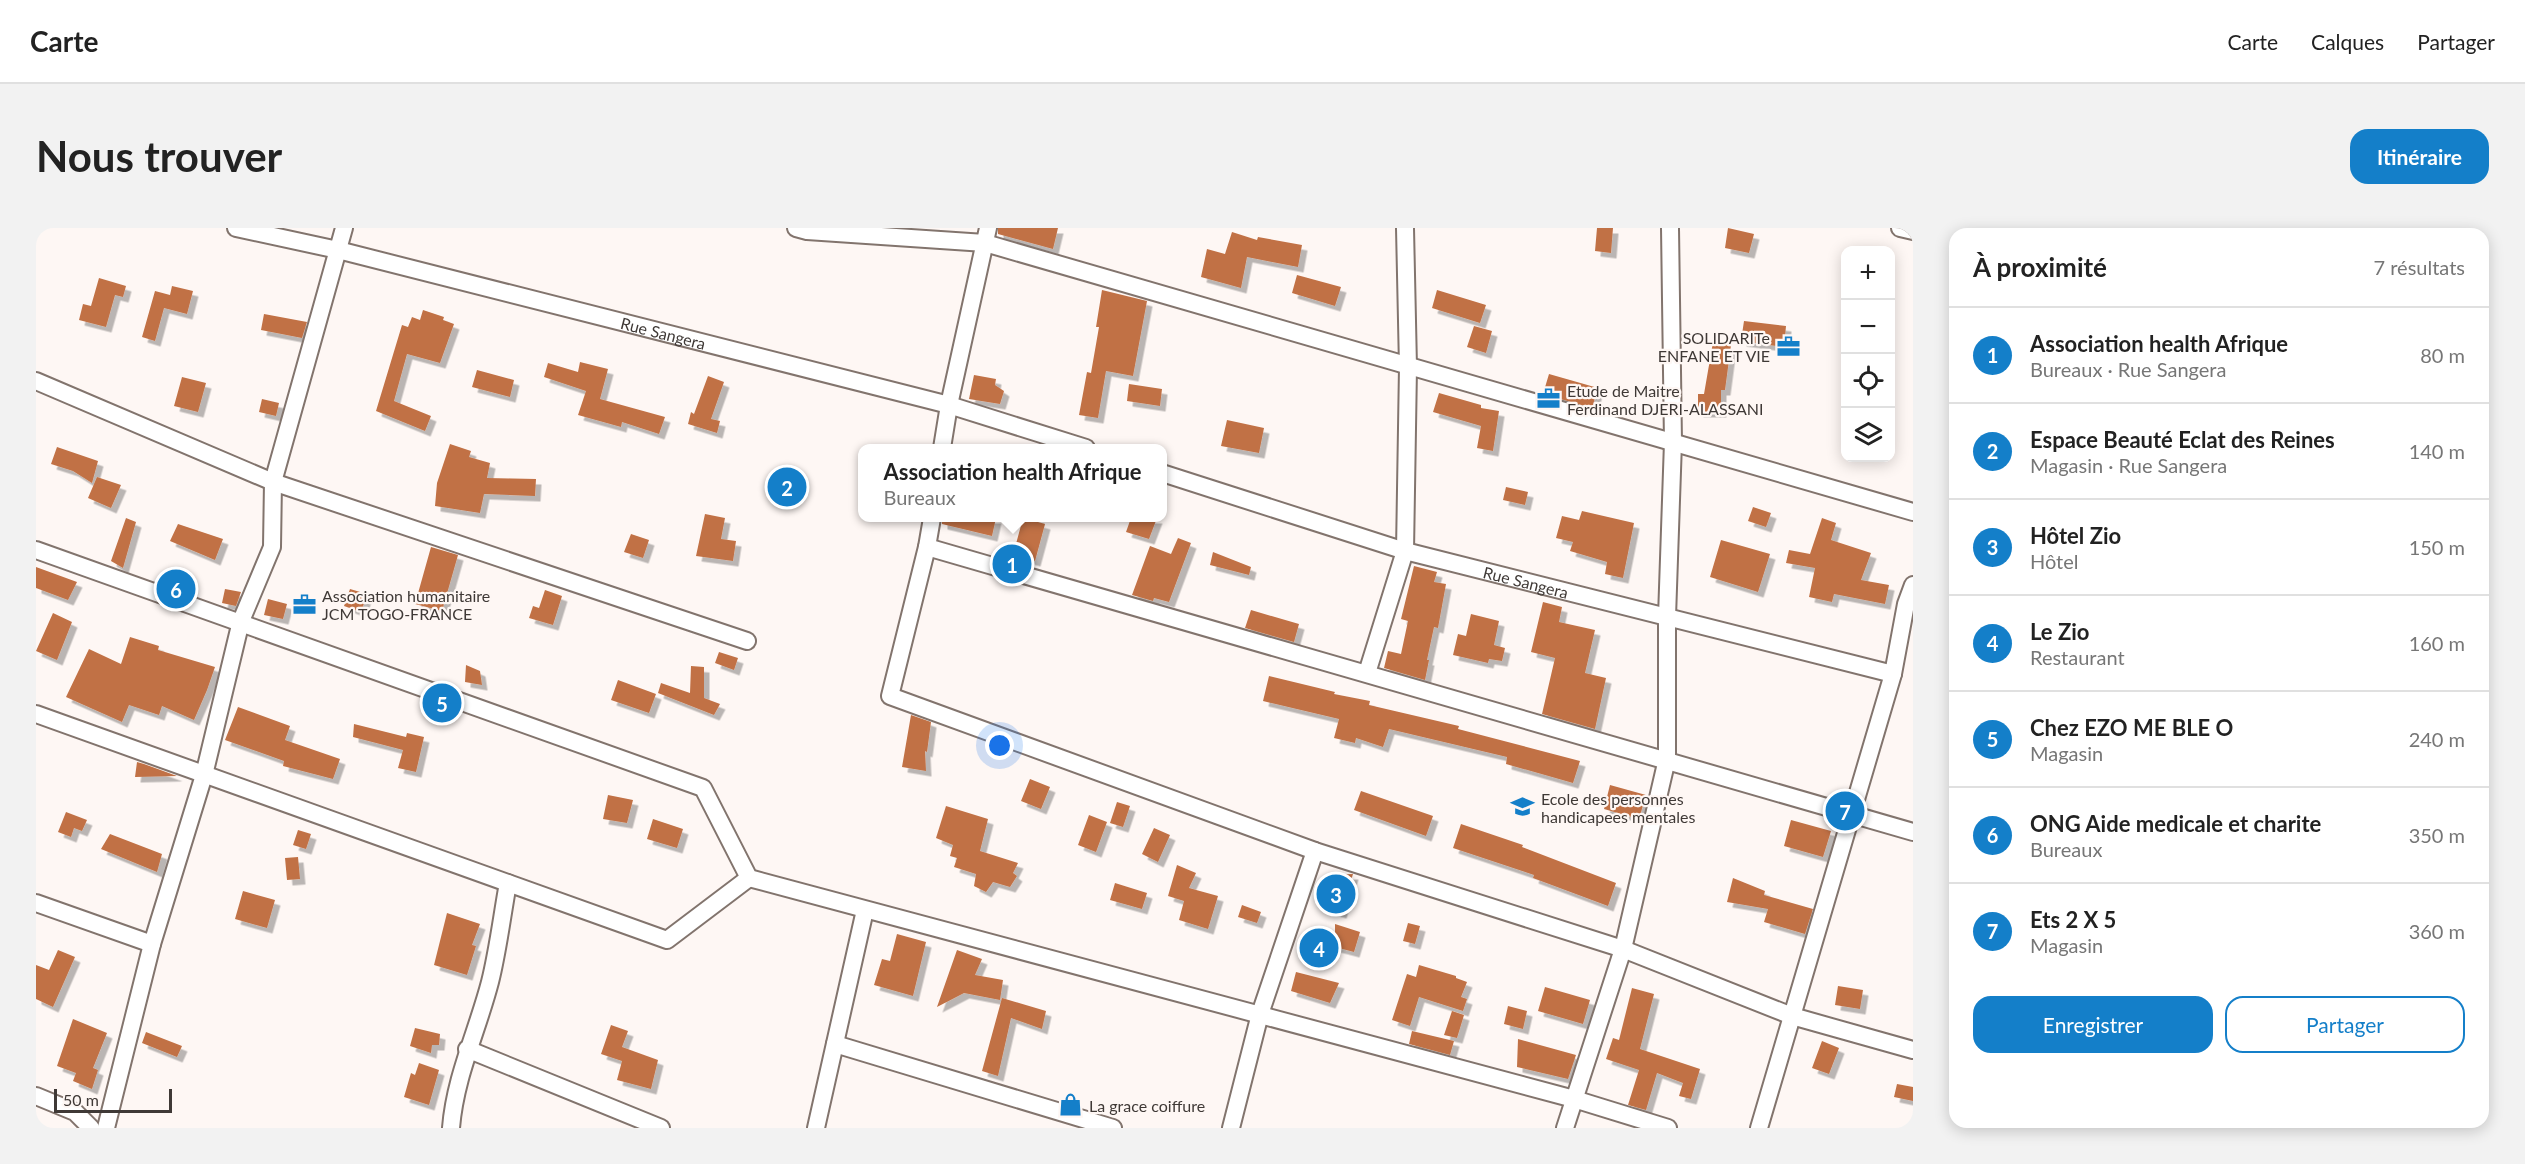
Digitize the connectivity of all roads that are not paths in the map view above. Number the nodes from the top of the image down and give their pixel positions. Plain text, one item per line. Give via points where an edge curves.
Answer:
1 (236, 228) edge
2 (344, 228) edge
3 (796, 228) edge
4 (1405, 228) edge
5 (1670, 228) edge
6 (1900, 228) edge
7 (1913, 231) edge
8 (986, 235) edge
9 (338, 250) junction
10 (1408, 367) junction
11 (36, 381) edge
12 (949, 405) junction
13 (1673, 442) junction
14 (943, 444) edge
15 (1073, 444) edge
16 (1167, 475) edge
17 (273, 482) junction
18 (1913, 512) edge
19 (931, 522) edge
20 (927, 547) junction
21 (36, 550) edge
22 (1406, 550) junction
23 (1913, 585) edge
24 (1667, 617) junction
25 (240, 621) junction
26 (747, 640) dead end
27 (1367, 673) junction
28 (1893, 674) junction
29 (36, 714) edge
30 (1667, 759) junction
31 (204, 775) junction
32 (1851, 815) junction
33 (1913, 832) edge
34 (1316, 852) junction
35 (749, 878) junction
36 (508, 883) junction
37 (36, 903) edge
38 (865, 910) junction
39 (152, 944) junction
40 (1623, 949) junction
41 (1260, 1014) junction
42 (1792, 1016) junction
43 (835, 1044) junction
44 (467, 1049) junction
45 (1913, 1050) edge
46 (36, 1095) edge
47 (1574, 1099) junction
48 (90, 1128) edge
49 (106, 1128) edge
50 (451, 1128) edge
51 (661, 1128) edge
52 (816, 1128) edge
53 (1113, 1128) edge
54 (1231, 1128) edge
55 (1565, 1128) edge
56 (1668, 1128) edge
57 (1759, 1128) edge

1 - 9 street, Rue Sangera
2 - 9 street
3 - 8 street
4 - 10 street
5 - 13 street
6 - 7 street
8 - 10 street
8 - 12 street
9 - 12 street, Rue Sangera
9 - 17 street
10 - 13 street
10 - 22 street
11 - 17 street
12 - 14 street
12 - 15 street, Rue Sangera
13 - 18 street
13 - 24 street
16 - 22 street, Rue Sangera
17 - 25 street via 272,547
17 - 26 street
19 - 20 street
20 - 27 street
20 - 34 street via 890,696
21 - 25 street
22 - 24 street, Rue Sangera
22 - 27 street
23 - 28 street
24 - 28 street, Rue Sangera
24 - 30 street
25 - 31 street
25 - 35 street via 704,788
27 - 30 street
28 - 32 street
29 - 31 street
30 - 32 street
30 - 40 street
31 - 36 street
31 - 39 street
32 - 33 street
32 - 42 street
34 - 40 street
34 - 41 street
35 - 36 street via 667,940
35 - 38 street
36 - 44 street via 490,983
37 - 39 street
38 - 41 street
38 - 43 street
39 - 49 street
40 - 42 street
40 - 47 street
41 - 47 street
41 - 54 street
42 - 45 street
42 - 57 street
43 - 52 street
43 - 53 street
44 - 50 street via 452,1107
44 - 51 street
46 - 48 street via 75,1112
47 - 55 street
47 - 56 street

